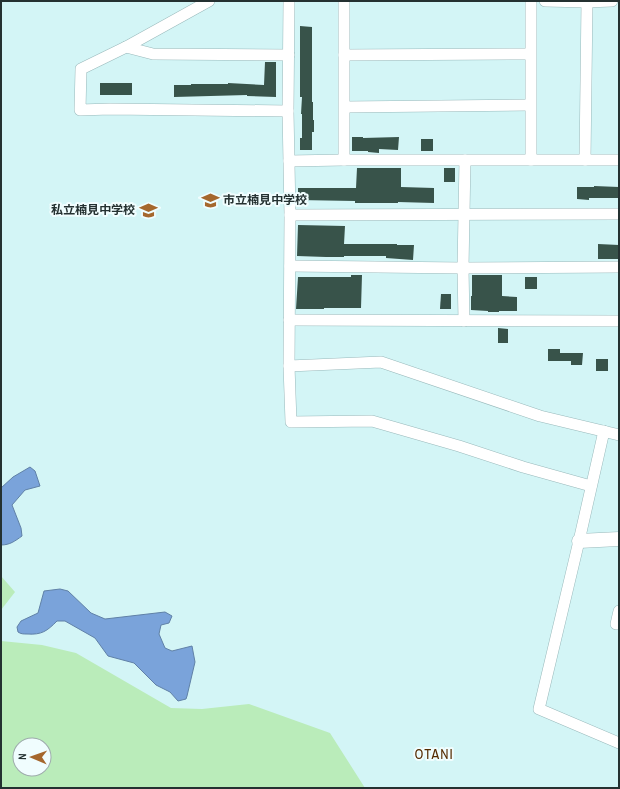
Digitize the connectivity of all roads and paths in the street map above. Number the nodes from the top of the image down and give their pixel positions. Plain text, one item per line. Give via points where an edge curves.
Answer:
1 (209, 1) edge
2 (290, 1) edge
3 (344, 1) edge
4 (531, 1) edge
5 (545, 1) edge
6 (612, 1) edge
7 (587, 2) edge
8 (126, 47) junction
9 (530, 54) junction
10 (289, 55) junction
11 (344, 55) junction
12 (530, 105) junction
13 (345, 107) junction
14 (288, 111) junction
15 (344, 160) junction
16 (465, 160) junction
17 (531, 160) junction
18 (585, 160) junction
19 (619, 160) edge
20 (289, 161) junction
21 (465, 214) junction
22 (619, 214) edge
23 (290, 215) junction
24 (290, 266) junction
25 (619, 267) edge
26 (463, 268) junction
27 (289, 320) junction
28 (464, 320) junction
29 (619, 321) edge
30 (289, 366) junction
31 (604, 431) junction
32 (619, 435) edge
33 (591, 486) junction
34 (619, 539) edge
35 (579, 541) junction
36 (619, 611) edge
37 (619, 624) edge
38 (619, 743) edge

1 - 8 street
2 - 10 street
3 - 11 street
4 - 9 street
5 - 7 street
6 - 7 street
7 - 18 street
8 - 10 street via 153,54
8 - 14 street via 81,69 80,110
9 - 11 street
9 - 12 street
10 - 14 street
11 - 13 street
12 - 13 street
12 - 17 street
13 - 15 street
14 - 20 street
15 - 16 street
15 - 20 street
16 - 17 street
16 - 21 street
17 - 18 street
18 - 19 street
20 - 23 street
21 - 22 street
21 - 23 street
21 - 26 street
23 - 24 street
24 - 26 street
24 - 27 street
25 - 26 street
26 - 28 street
27 - 28 street
27 - 30 street
28 - 29 street
30 - 31 street via 381,362 540,416
30 - 33 street via 290,422 372,421
31 - 32 street
31 - 33 street
33 - 35 street
34 - 35 street
35 - 38 street via 539,709
36 - 37 street via 616,624

